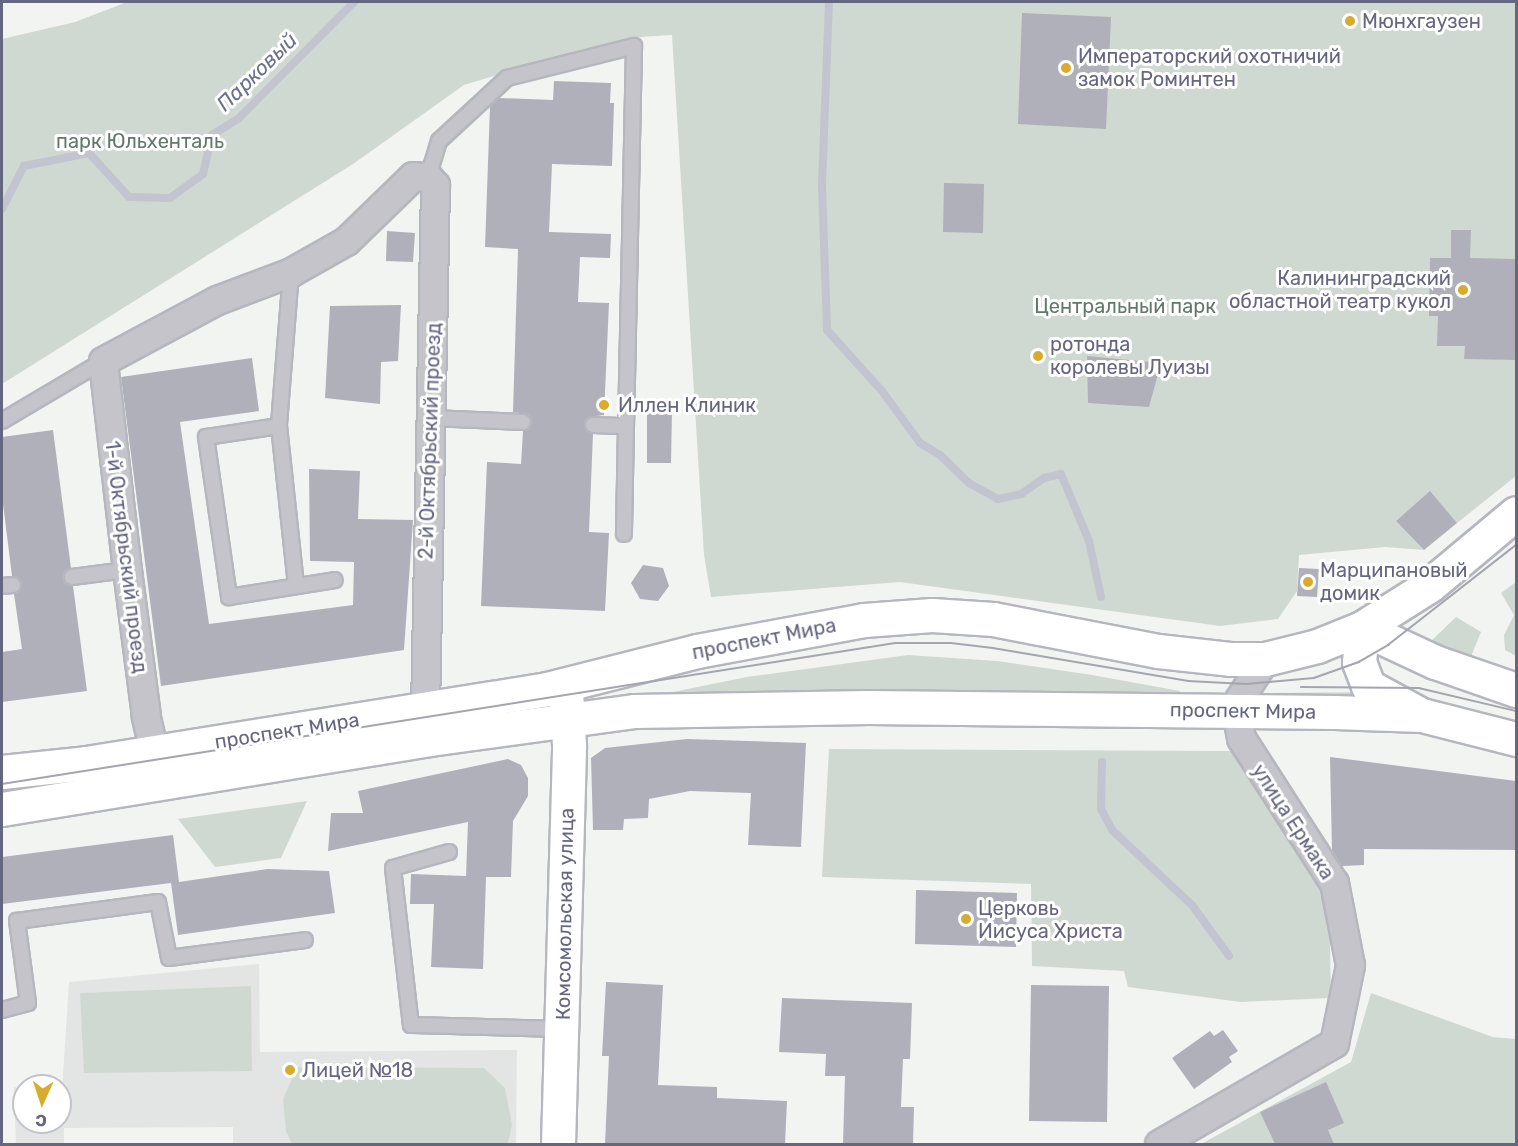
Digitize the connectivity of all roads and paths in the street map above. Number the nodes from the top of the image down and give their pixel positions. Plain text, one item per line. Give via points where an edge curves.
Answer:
1 (428, 177) junction
2 (291, 272) junction
3 (103, 361) junction
4 (432, 418) junction
5 (2, 421) edge
6 (523, 422) dead end
7 (593, 425) dead end
8 (279, 426) junction
9 (626, 426) junction
10 (1516, 513) edge
11 (624, 534) dead end
12 (126, 570) junction
13 (72, 577) dead end
14 (335, 580) dead end
15 (296, 586) junction
16 (1362, 628) junction
17 (1265, 659) junction
18 (566, 684) junction
19 (1516, 690) edge
20 (425, 709) junction
21 (1236, 710) junction
22 (1422, 716) junction
23 (568, 719) junction
24 (1516, 739) edge
25 (154, 752) junction
26 (2, 772) edge
27 (2, 809) edge
28 (449, 852) dead end
29 (305, 940) dead end
30 (2, 1010) edge
31 (562, 1029) junction
32 (558, 1144) edge
33 (1160, 1144) edge

1 - 2 street via 413,176 346,241
1 - 4 street, 2-й Октябрьский проезд via 435,185
1 - 9 lane via 439,141 507,78 634,46
2 - 3 street via 217,300
2 - 8 lane
3 - 5 lane
3 - 12 street, 1-й Октябрьский проезд
4 - 6 lane
4 - 20 street, 2-й Октябрьский проезд
7 - 9 lane
8 - 15 lane
8 - 15 lane via 206,437 229,597
9 - 11 lane
10 - 16 main road, проспект Мира via 1430,585
12 - 13 lane
12 - 25 street, 1-й Октябрьский проезд
14 - 15 lane
16 - 17 main road, проспект Мира via 1317,646
16 - 19 main road via 1435,662
16 - 22 main road via 1359,662 1368,686
17 - 18 main road, проспект Мира via 1198,658 993,619 932,615 864,620 719,646
17 - 21 street via 1246,684
18 - 20 main road, проспект Мира
18 - 23 main road, Комсомольская улица
20 - 25 main road, проспект Мира
21 - 22 main road, проспект Мира
21 - 23 main road, проспект Мира via 856,707 635,711
21 - 33 street, улица Ермака via 1241,738 1253,761 1334,883 1350,965 1334,1043
22 - 24 main road, проспект Мира
23 - 27 main road, проспект Мира
23 - 31 main road, Комсомольская улица
25 - 26 main road, проспект Мира
28 - 31 lane via 393,868 411,1025
29 - 30 lane via 169,958 158,902 17,921 28,1003
31 - 32 main road, Комсомольская улица

